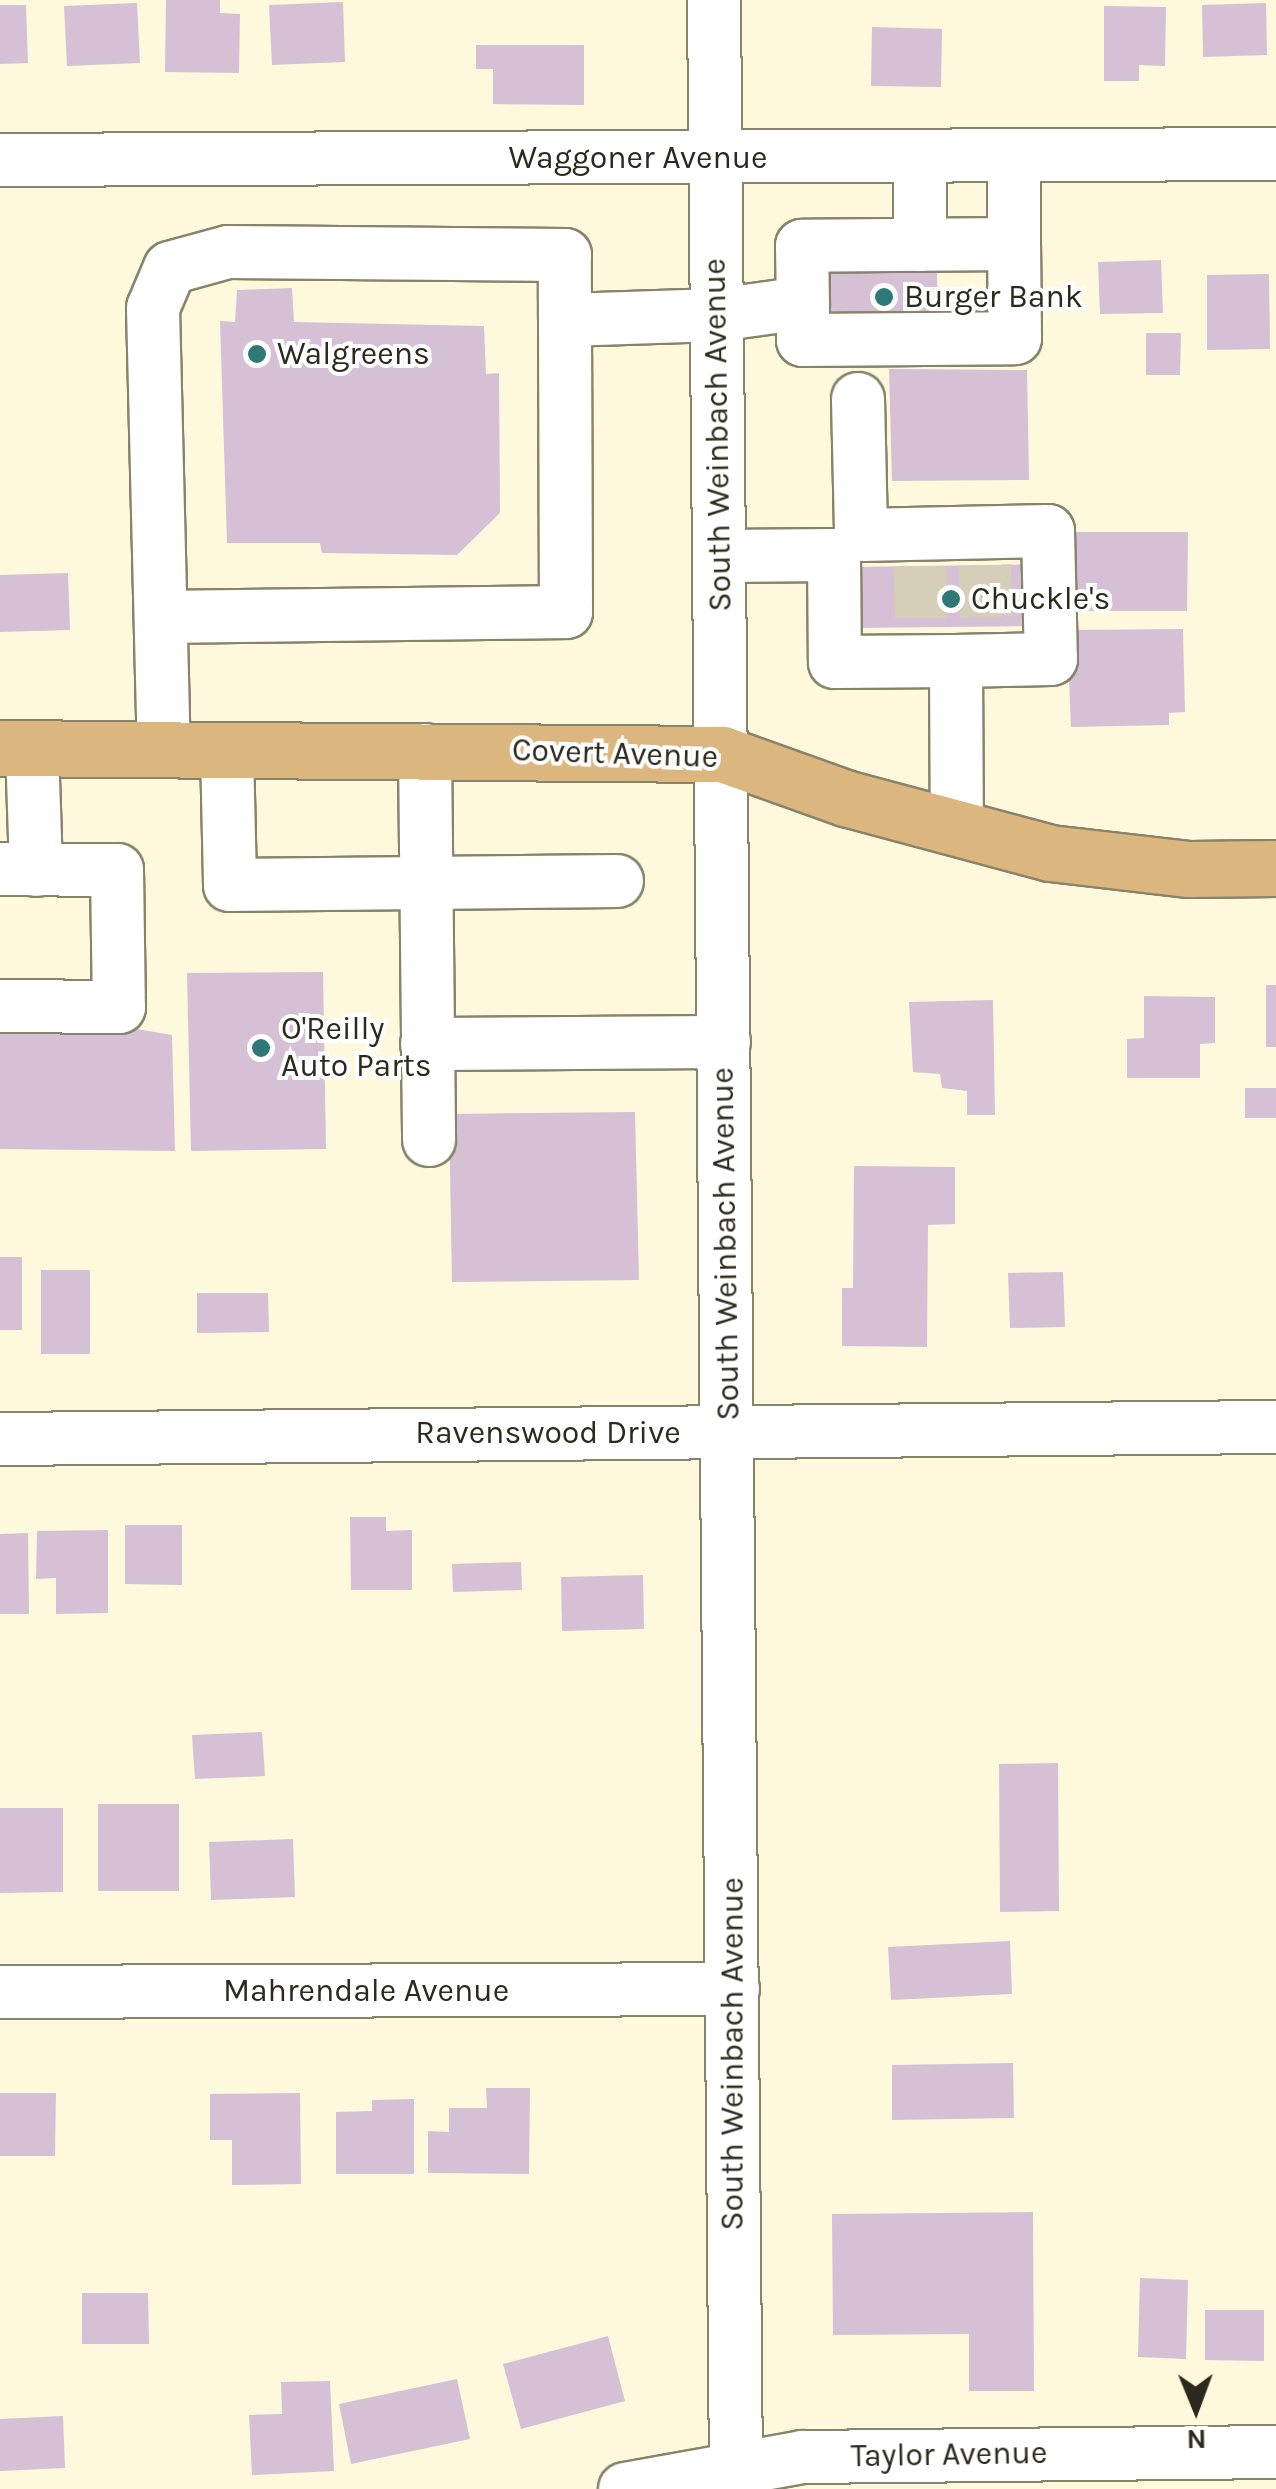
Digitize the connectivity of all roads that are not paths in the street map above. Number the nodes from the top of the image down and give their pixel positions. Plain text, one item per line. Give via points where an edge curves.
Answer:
1 (714, 0) edge
2 (1276, 154) edge
3 (1014, 155) junction
4 (920, 156) junction
5 (716, 159) junction
6 (0, 160) edge
7 (1014, 244) junction
8 (920, 245) junction
9 (803, 304) junction
10 (717, 315) junction
11 (566, 320) junction
12 (858, 399) dead end
13 (847, 545) junction
14 (720, 556) junction
15 (162, 617) junction
16 (955, 648) junction
17 (16, 748) edge
18 (164, 749) junction
19 (227, 750) junction
20 (425, 750) junction
21 (722, 754) junction
22 (957, 828) junction
23 (1276, 868) edge
24 (18, 869) edge
25 (617, 882) dead end
26 (428, 883) junction
27 (0, 1006) edge
28 (724, 1042) junction
29 (428, 1044) junction
30 (428, 1140) dead end
31 (1276, 1427) edge
32 (728, 1433) junction
33 (0, 1438) edge
34 (733, 1990) junction
35 (0, 1992) edge
36 (1276, 2452) edge
37 (1047, 2472) edge
38 (736, 2477) edge
39 (625, 2489) edge

1 - 5 street, South Weinbach Avenue
2 - 3 street, Waggoner Avenue
3 - 4 street, Waggoner Avenue
3 - 7 street
4 - 5 street, Waggoner Avenue
4 - 8 street
5 - 6 street, Waggoner Avenue
5 - 10 street, South Weinbach Avenue
7 - 8 street
7 - 9 street via 1015,338 803,340
8 - 9 street via 802,246
9 - 10 street
10 - 11 street
10 - 14 street, South Weinbach Avenue
11 - 15 street via 566,612
11 - 15 street via 565,255 228,252 170,268 153,308
12 - 13 street
13 - 14 street
13 - 16 street via 834,662
13 - 16 street via 986,548 1048,530 1051,659
14 - 21 street, South Weinbach Avenue
15 - 18 street
16 - 22 street
17 - 18 main road, Covert Avenue
17 - 24 street
18 - 19 main road, Covert Avenue
19 - 20 main road, Covert Avenue
19 - 26 street via 230,885
20 - 21 main road, Covert Avenue
20 - 26 street
21 - 22 main road, Covert Avenue via 845,798
21 - 28 street, South Weinbach Avenue
22 - 23 main road, Covert Avenue via 1095,860
24 - 27 street via 118,870 119,1007
25 - 26 street
26 - 29 street
28 - 29 street
28 - 32 street, South Weinbach Avenue
29 - 30 street
31 - 32 street, Ravenswood Drive
32 - 33 street, Ravenswood Drive
32 - 34 street, South Weinbach Avenue
34 - 35 street, Mahrendale Avenue
34 - 38 street, South Weinbach Avenue
36 - 37 street, Taylor Avenue
37 - 38 street, Taylor Avenue via 802,2457
38 - 39 street, Taylor Avenue

